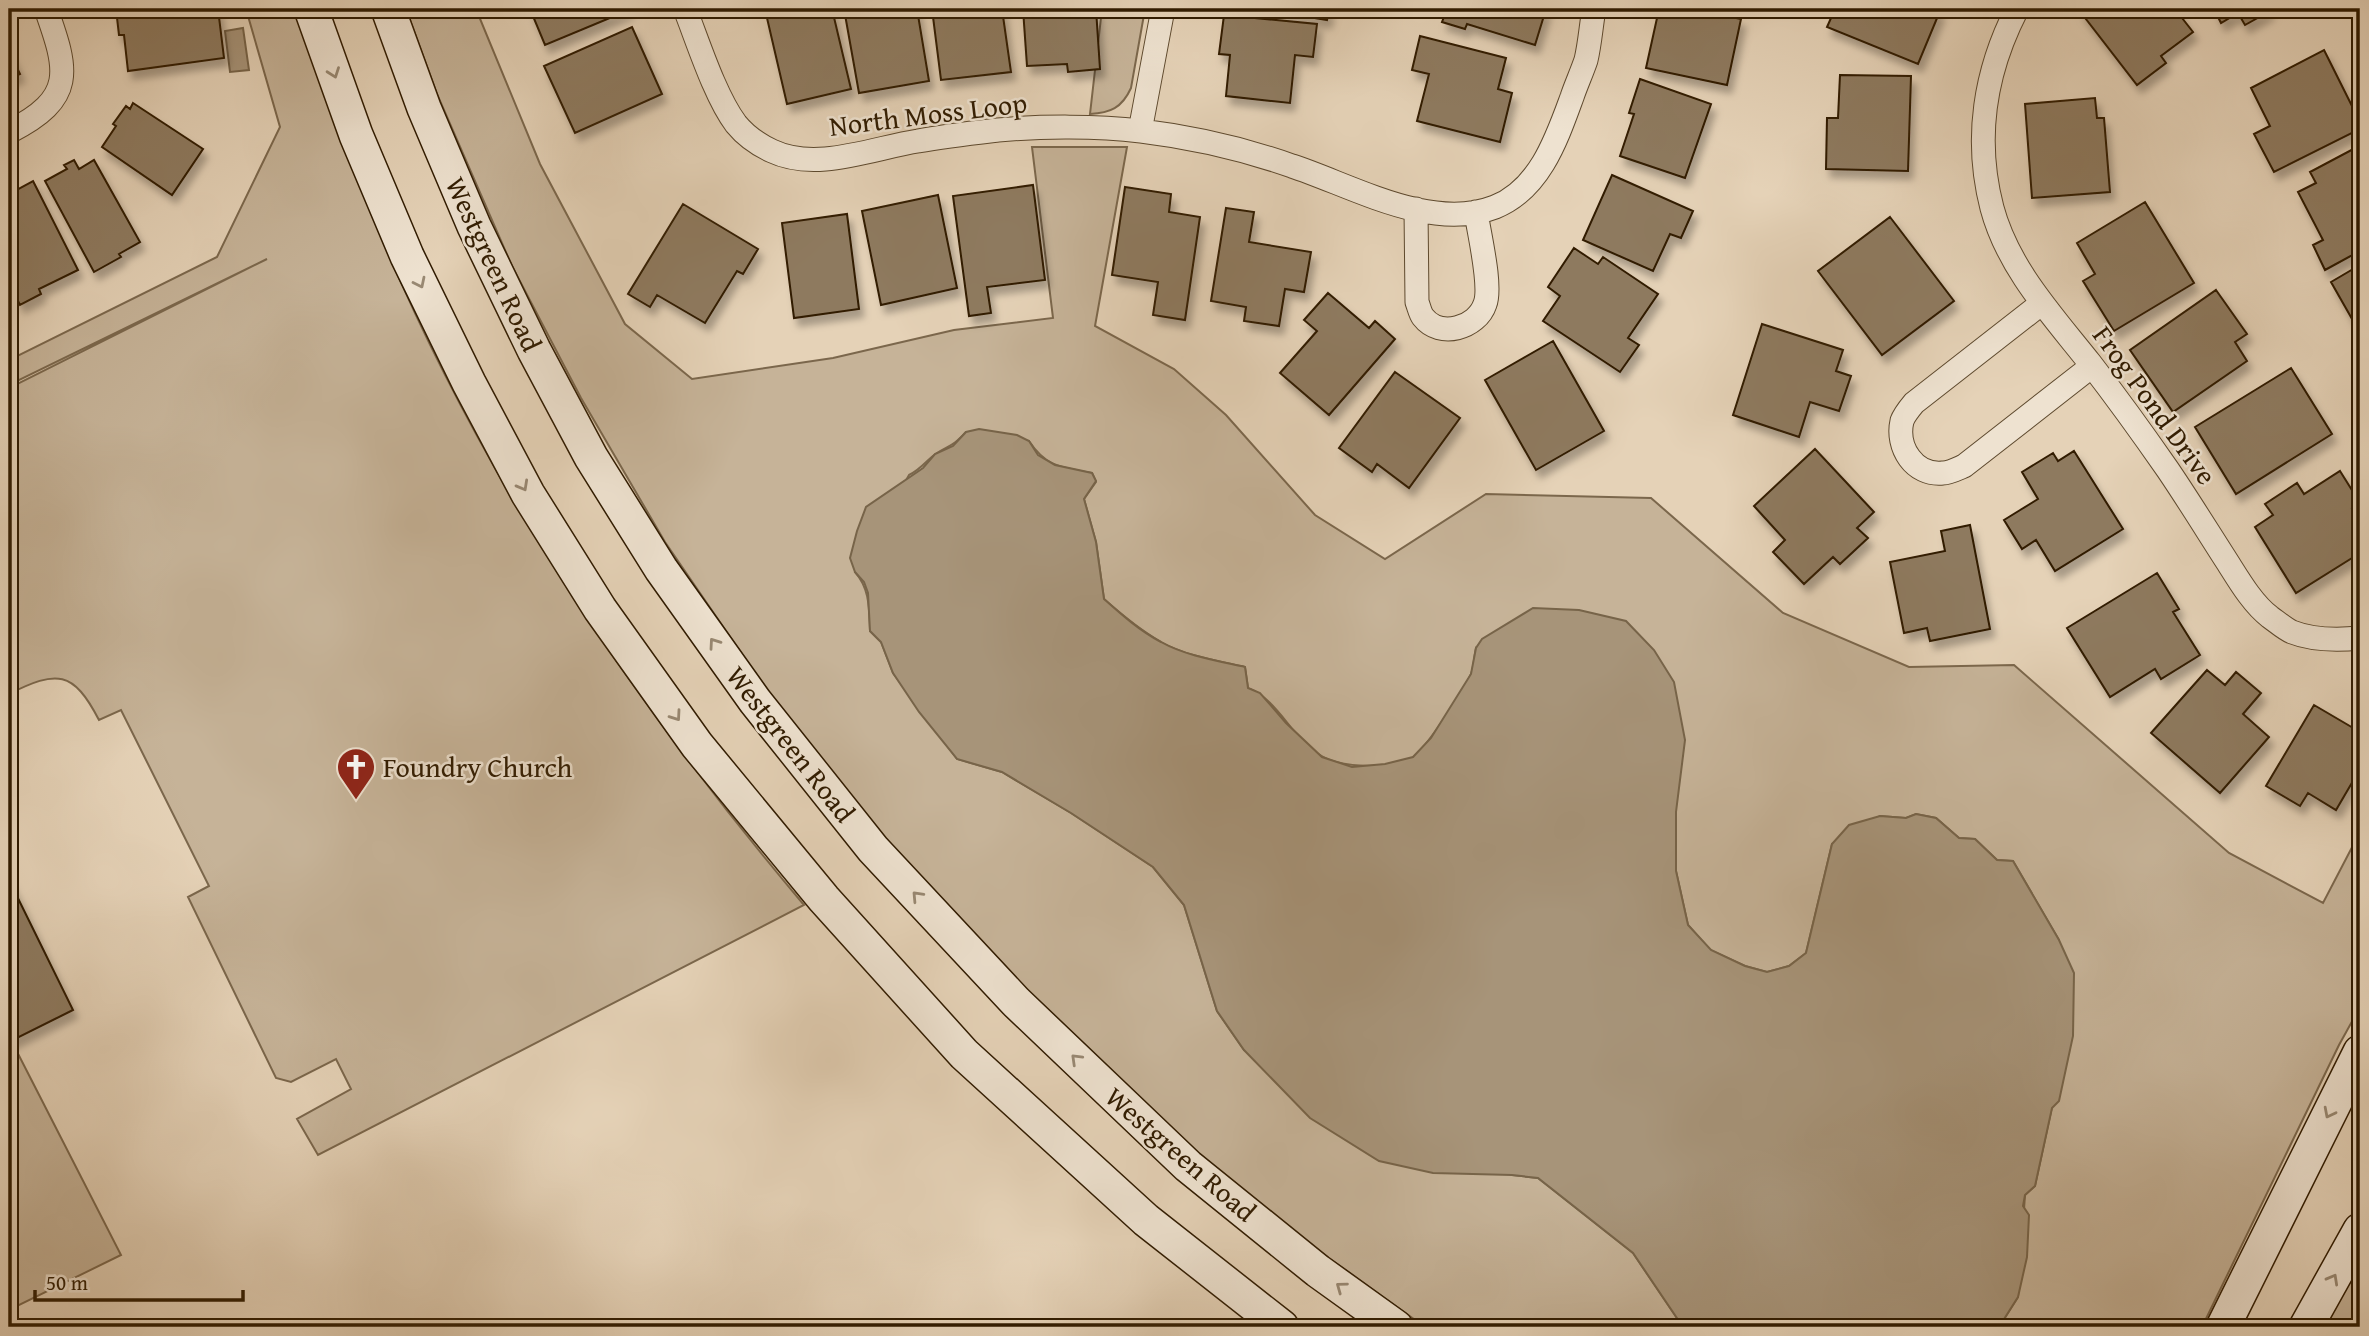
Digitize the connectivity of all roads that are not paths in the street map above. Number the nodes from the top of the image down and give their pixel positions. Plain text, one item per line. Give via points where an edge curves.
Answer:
1 (46, 9) edge
2 (311, 9) edge
3 (388, 9) edge
4 (685, 9) edge
5 (1163, 9) edge
6 (1594, 9) edge
7 (2017, 9) edge
8 (1140, 131) junction
9 (9, 132) edge
10 (1416, 209) junction
11 (1476, 212) junction
12 (2042, 303) junction
13 (2092, 366) junction
14 (2360, 638) edge
15 (2360, 1052) edge
16 (2360, 1230) edge
17 (1282, 1327) edge
18 (1396, 1327) edge
19 (2223, 1327) edge
20 (2306, 1327) edge

1 - 9 street via 60,47 62,81 55,97 30,121
2 -> 17 street via 356,135 407,256 527,494 600,609 697,745 824,899 964,1054 1146,1220
18 -> 3 street, Westgreen Road via 1188,1166 1016,1002 873,849 755,701 661,569 553,386 474,226
4 - 8 street, North Moss Loop via 737,126 773,151 794,159 1002,130
5 - 8 street
6 - 11 street, North Moss Loop via 1585,61 1546,159 1519,191 1497,206
7 - 12 street, Frog Pond Drive via 1990,78 1983,120 1983,164 2006,247
8 - 10 street, North Moss Loop via 1290,165
10 - 11 street, North Moss Loop via 1445,215
10 - 11 street via 1422,316 1431,324 1453,329 1477,318 1488,290
12 - 13 street, Frog Pond Drive
12 - 13 street via 1914,403 1903,418 1900,437 1906,455 1921,469 1942,474 1964,466
13 - 14 street, Frog Pond Drive via 2267,615 2292,632 2327,639
15 -> 19 street
20 -> 16 street

